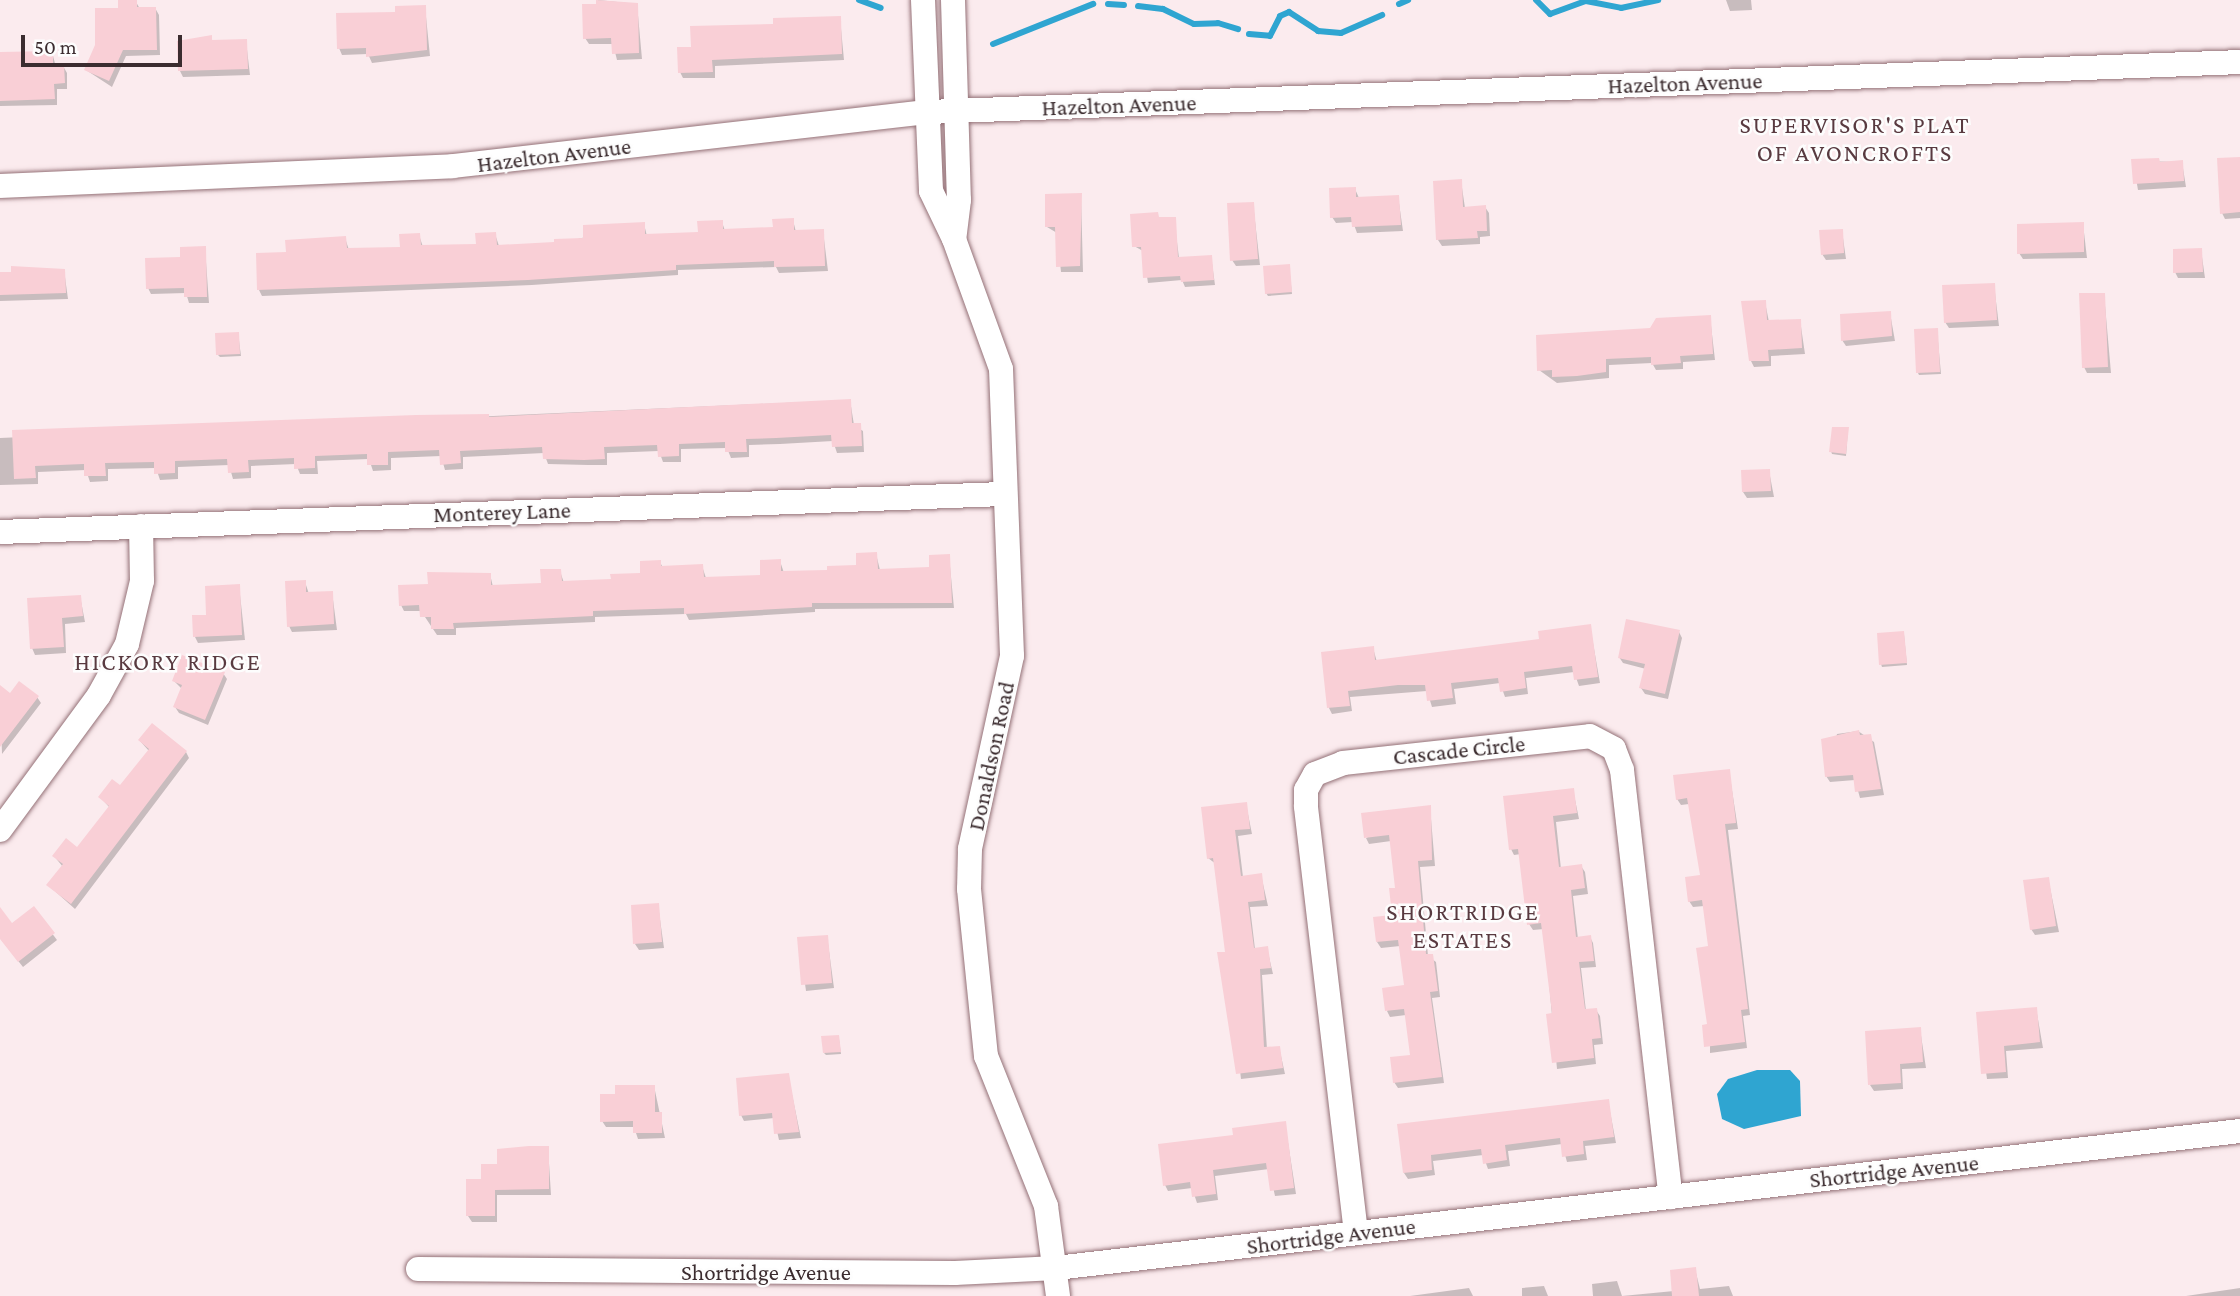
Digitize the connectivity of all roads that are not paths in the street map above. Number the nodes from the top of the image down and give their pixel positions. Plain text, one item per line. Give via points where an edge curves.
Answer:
1 (923, 0) edge
2 (953, 0) edge
3 (2240, 62) edge
4 (958, 111) junction
5 (928, 112) junction
6 (0, 186) edge
7 (954, 240) junction
8 (1004, 494) junction
9 (141, 526) junction
10 (0, 532) edge
11 (0, 830) edge
12 (2240, 1131) edge
13 (1671, 1197) junction
14 (1356, 1233) junction
15 (1056, 1268) junction
16 (418, 1269) dead end
17 (1058, 1296) edge

1 - 5 street, Donaldson Road
2 - 4 street, Donaldson Road
3 - 4 street, Hazelton Avenue
4 - 5 street, Hazelton Avenue
4 - 7 street, Donaldson Road via 959,200
5 - 6 street, Hazelton Avenue via 453,166
5 - 7 street, Donaldson Road via 931,191
7 - 8 street, Donaldson Road via 1001,369
8 - 9 street, Monterey Lane
8 - 15 street, Donaldson Road via 1012,656 970,849 969,889 986,1056 1006,1114 1035,1168
9 - 10 street, Monterey Lane
9 - 11 street via 142,581 127,644 99,695
12 - 13 street, Shortridge Avenue
13 - 14 street, Shortridge Avenue
13 - 14 street, Cascade Circle via 1622,770 1614,749 1590,736 1362,761 1315,774 1306,790
14 - 15 street, Shortridge Avenue
15 - 16 street, Shortridge Avenue via 955,1273
15 - 17 street, Donaldson Road

